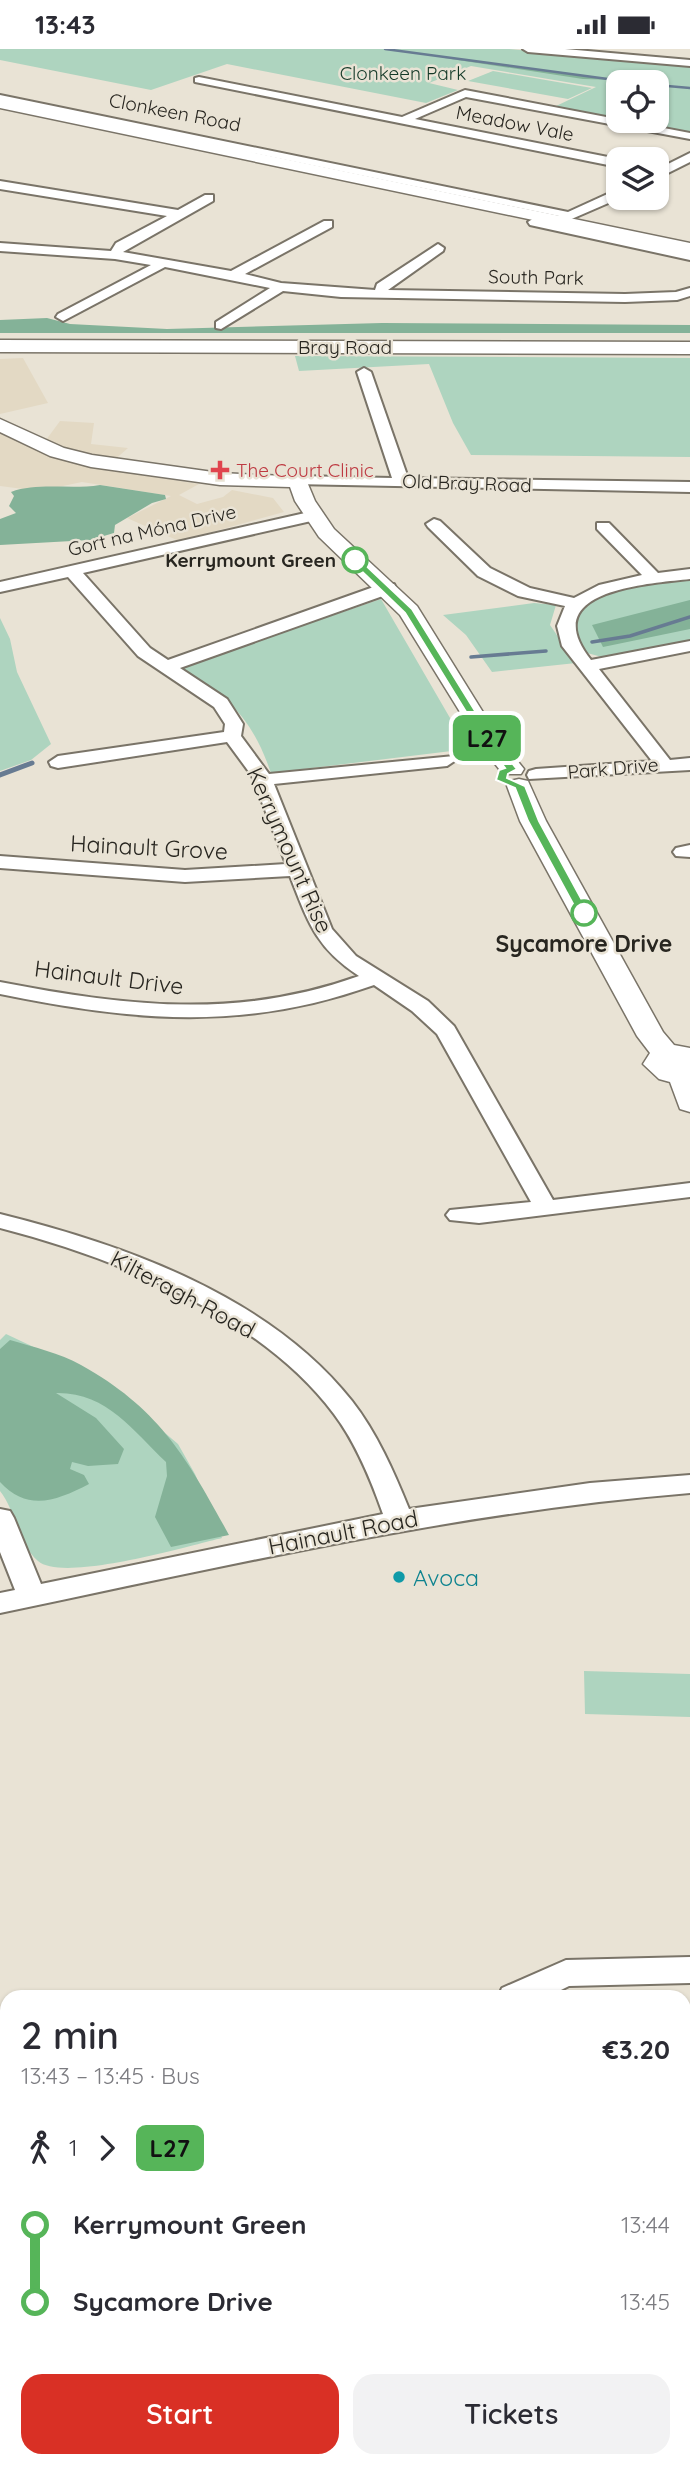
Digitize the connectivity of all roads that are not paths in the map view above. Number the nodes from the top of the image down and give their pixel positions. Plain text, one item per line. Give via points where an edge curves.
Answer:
1 (528, 49) edge
2 (690, 63) edge
3 (199, 80) dead end
4 (0, 98) edge
5 (8, 106) edge
6 (0, 115) edge
7 (404, 121) junction
8 (111, 124) junction
9 (690, 136) edge
10 (167, 138) junction
11 (690, 157) edge
12 (606, 161) edge
13 (669, 167) edge
14 (338, 169) junction
15 (0, 185) edge
16 (209, 198) dead end
17 (606, 199) edge
18 (482, 207) junction
19 (180, 214) junction
20 (578, 216) dead end
21 (561, 217) junction
22 (328, 224) dead end
23 (690, 240) edge
24 (0, 247) edge
25 (19, 248) junction
26 (438, 248) dead end
27 (690, 248) edge
28 (115, 255) junction
29 (690, 256) edge
30 (0, 258) edge
31 (162, 264) junction
32 (233, 275) junction
33 (281, 287) junction
34 (690, 292) edge
35 (381, 293) junction
36 (64, 317) dead end
37 (221, 325) dead end
38 (0, 337) edge
39 (690, 340) edge
40 (0, 346) edge
41 (690, 348) edge
42 (364, 372) dead end
43 (0, 425) edge
44 (401, 480) junction
45 (298, 481) junction
46 (690, 487) edge
47 (314, 516) junction
48 (434, 524) dead end
49 (603, 526) dead end
50 (71, 570) junction
51 (690, 574) edge
52 (654, 577) junction
53 (0, 587) edge
54 (388, 588) junction
55 (576, 604) junction
56 (690, 646) edge
57 (589, 666) junction
58 (165, 667) junction
59 (232, 736) junction
60 (447, 760) dead end
61 (58, 762) dead end
62 (664, 764) junction
63 (690, 764) edge
64 (522, 777) junction
65 (263, 780) junction
66 (0, 862) edge
67 (296, 869) junction
68 (374, 978) junction
69 (0, 988) edge
70 (682, 1064) edge
71 (690, 1103) edge
72 (690, 1190) edge
73 (546, 1208) junction
74 (458, 1215) dead end
75 (0, 1221) edge
76 (690, 1484) edge
77 (0, 1518) edge
78 (399, 1520) junction
79 (32, 1596) junction
80 (0, 1603) edge
81 (690, 1970) edge
82 (529, 1990) edge

1 - 2 street
3 - 7 street, Meadow Vale
4 - 8 street, Clonkeen Road
5 - 6 street
5 - 8 main road, Clonkeen Road
7 - 9 street, Meadow Vale via 465,93
7 - 12 street, Meadow Vale
8 - 10 main road, Clonkeen Road
8 - 14 street, Clonkeen Road
10 - 14 main road, Clonkeen Road
10 - 18 street, Clonkeen Road via 161,141
11 - 13 street
14 - 18 main road, Clonkeen Road
14 - 21 street, Clonkeen Road
15 - 19 street
16 - 19 street
17 - 21 street
18 - 21 main road, Clonkeen Road
18 - 29 street, Clonkeen Road
19 - 28 street via 121,246
20 - 23 street
21 - 27 main road, Clonkeen Road
22 - 32 street
24 - 25 street, South Park
25 - 28 street, South Park
25 - 30 street
26 - 35 street via 382,286
28 - 31 street, South Park
31 - 32 street, South Park
31 - 36 street
32 - 33 street, South Park
33 - 35 street, South Park
33 - 37 street
34 - 35 street, South Park via 625,298
38 - 39 highway, Bray Road
40 - 41 highway, Bray Road
42 - 44 street
43 - 45 main road, Old Bray Road via 81,459 220,479
44 - 45 street, Old Bray Road
44 - 46 street, Old Bray Road
45 - 47 main road
47 - 50 street, Gort na Móna Drive
47 - 54 main road via 342,550
48 - 55 street via 484,572 524,592
49 - 52 street
50 - 53 street, Gort na Móna Drive
50 - 58 street, Kerrymount Rise via 144,652
51 - 52 street
52 - 55 street via 609,588
54 - 58 street
54 - 64 main road via 409,611 489,741
55 - 57 street via 565,616 564,632
56 - 57 street
57 - 62 street
58 - 59 street, Kerrymount Rise via 221,703 234,724
59 - 61 street
59 - 65 street, Kerrymount Rise
60 - 65 street
62 - 63 street, Park Drive
62 - 64 street, Park Drive
64 - 70 main road via 533,821 644,1024 658,1046
65 - 67 street, Kerrymount Rise
66 - 67 street, Hainault Grove via 193,878
67 - 68 street, Kerrymount Rise via 322,931 337,950
68 - 69 street, Hainault Drive via 299,1002 169,1015
68 - 73 street, Kerrymount Rise via 420,1006 446,1031
70 - 71 main road
72 - 73 street
73 - 74 street
75 - 78 street, Kilteragh Road via 83,1243 182,1288 261,1333 341,1405 362,1436
76 - 78 street, Hainault Road via 590,1492
77 - 79 street
78 - 79 street, Hainault Road
79 - 80 street, Hainault Road
81 - 82 street via 566,1973

